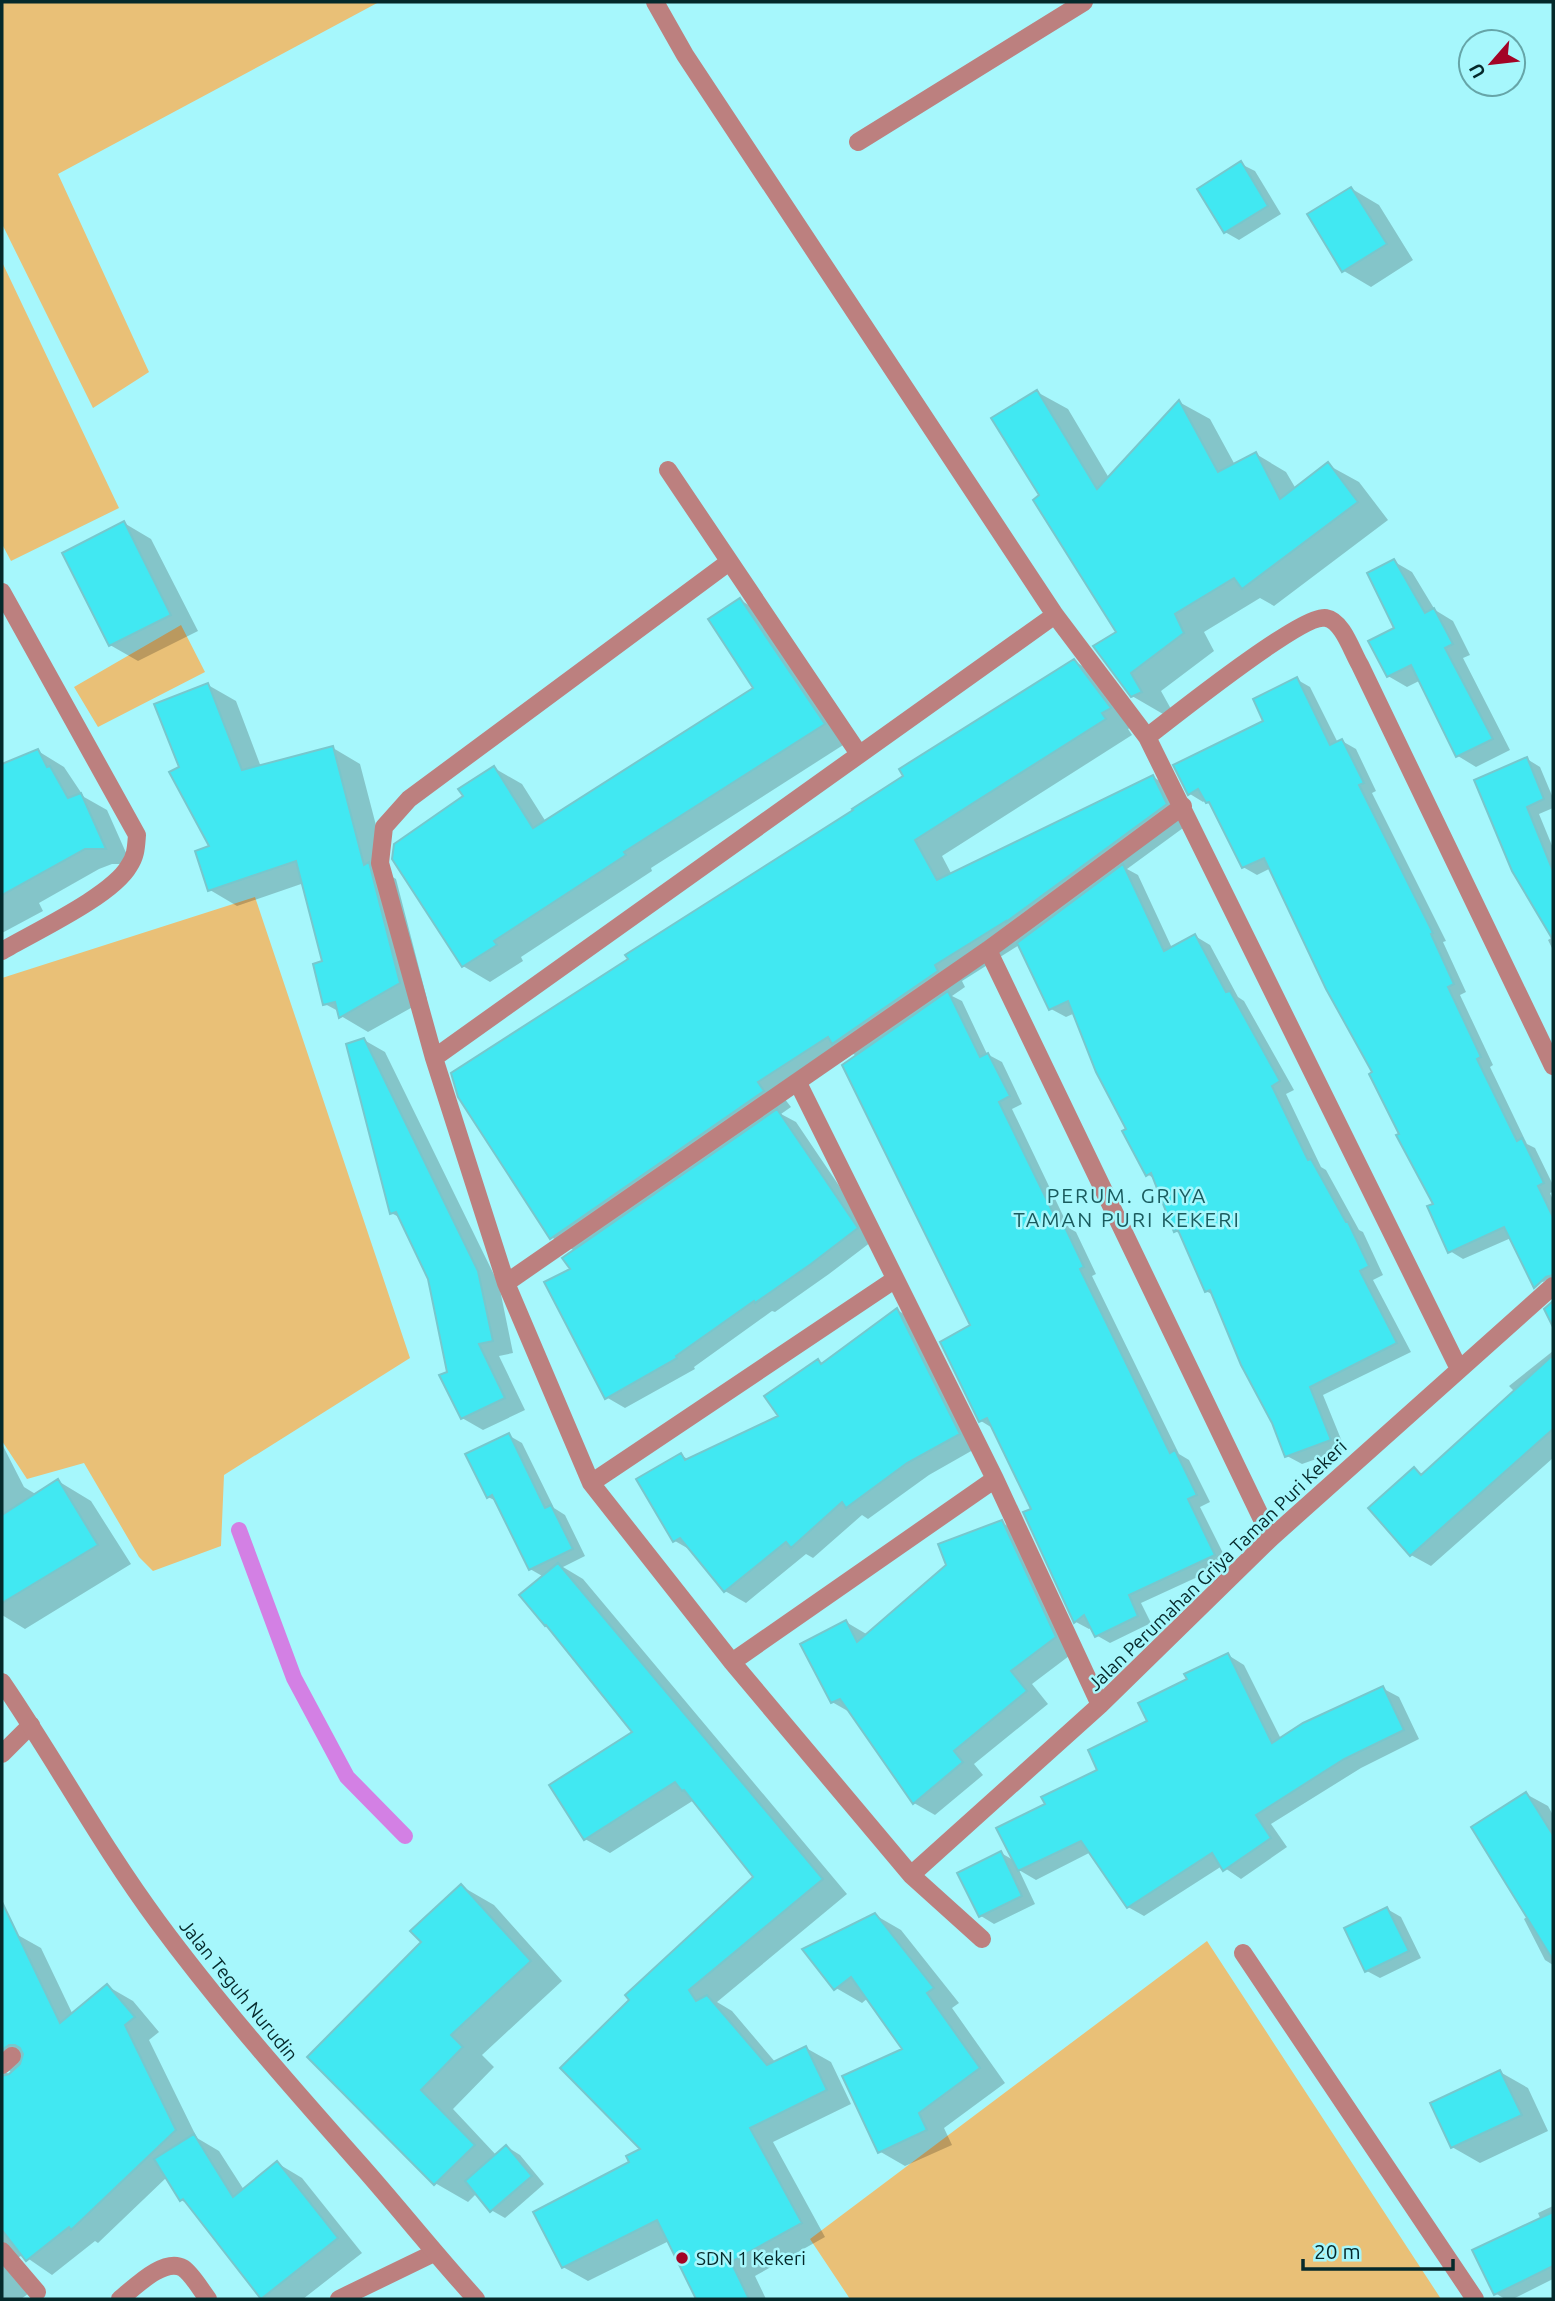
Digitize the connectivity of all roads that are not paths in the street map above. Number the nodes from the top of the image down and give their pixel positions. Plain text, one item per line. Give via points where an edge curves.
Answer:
1 (655, 2) edge
2 (1084, 2) edge
3 (858, 142) dead end
4 (668, 470) dead end
5 (729, 562) junction
6 (2, 592) edge
7 (1055, 615) junction
8 (1147, 737) junction
9 (859, 754) junction
10 (1183, 806) junction
11 (988, 950) junction
12 (2, 951) edge
13 (434, 1058) junction
14 (1553, 1066) edge
15 (798, 1083) junction
16 (894, 1280) junction
17 (506, 1283) junction
18 (1553, 1286) edge
19 (1459, 1370) junction
20 (995, 1479) junction
21 (591, 1483) junction
22 (1271, 1538) junction
23 (732, 1662) junction
24 (2, 1682) edge
25 (1100, 1705) junction
26 (31, 1725) junction
27 (2, 1754) edge
28 (911, 1875) junction
29 (982, 1939) dead end
30 (1243, 1953) dead end
31 (2, 2251) edge
32 (434, 2253) junction
33 (37, 2292) dead end
34 (120, 2299) edge
35 (208, 2299) edge
36 (339, 2299) edge
37 (475, 2299) edge
38 (1475, 2299) edge

1 - 7 street via 685,55
2 - 3 street
4 - 5 street
5 - 9 street
5 - 13 street via 409,799 384,827 380,863
6 - 12 street via 137,835 136,854 128,869 98,896
7 - 8 street
7 - 9 street
8 - 10 street
8 - 14 street via 1282,638 1311,620 1325,617 1333,621 1360,665
9 - 13 street
10 - 11 street
10 - 19 street
11 - 15 street
11 - 22 street
13 - 17 street
15 - 16 street
15 - 17 street
16 - 20 street
16 - 21 street
17 - 21 street
18 - 19 street, Jalan Perumahan Griya Taman Puri Kekeri
19 - 22 street, Jalan Perumahan Griya Taman Puri Kekeri
20 - 23 street
20 - 25 street
21 - 23 street
22 - 25 street, Jalan Perumahan Griya Taman Puri Kekeri
23 - 28 street
24 - 26 street, Jalan Teguh Nurudin
25 - 28 street, Jalan Perumahan Griya Taman Puri Kekeri
26 - 27 street
26 - 32 street, Jalan Teguh Nurudin via 97,1834 221,2004
28 - 29 street
30 - 38 street
31 - 33 street
32 - 36 street
32 - 37 street, Jalan Teguh Nurudin
34 - 35 street via 171,2264 184,2268

